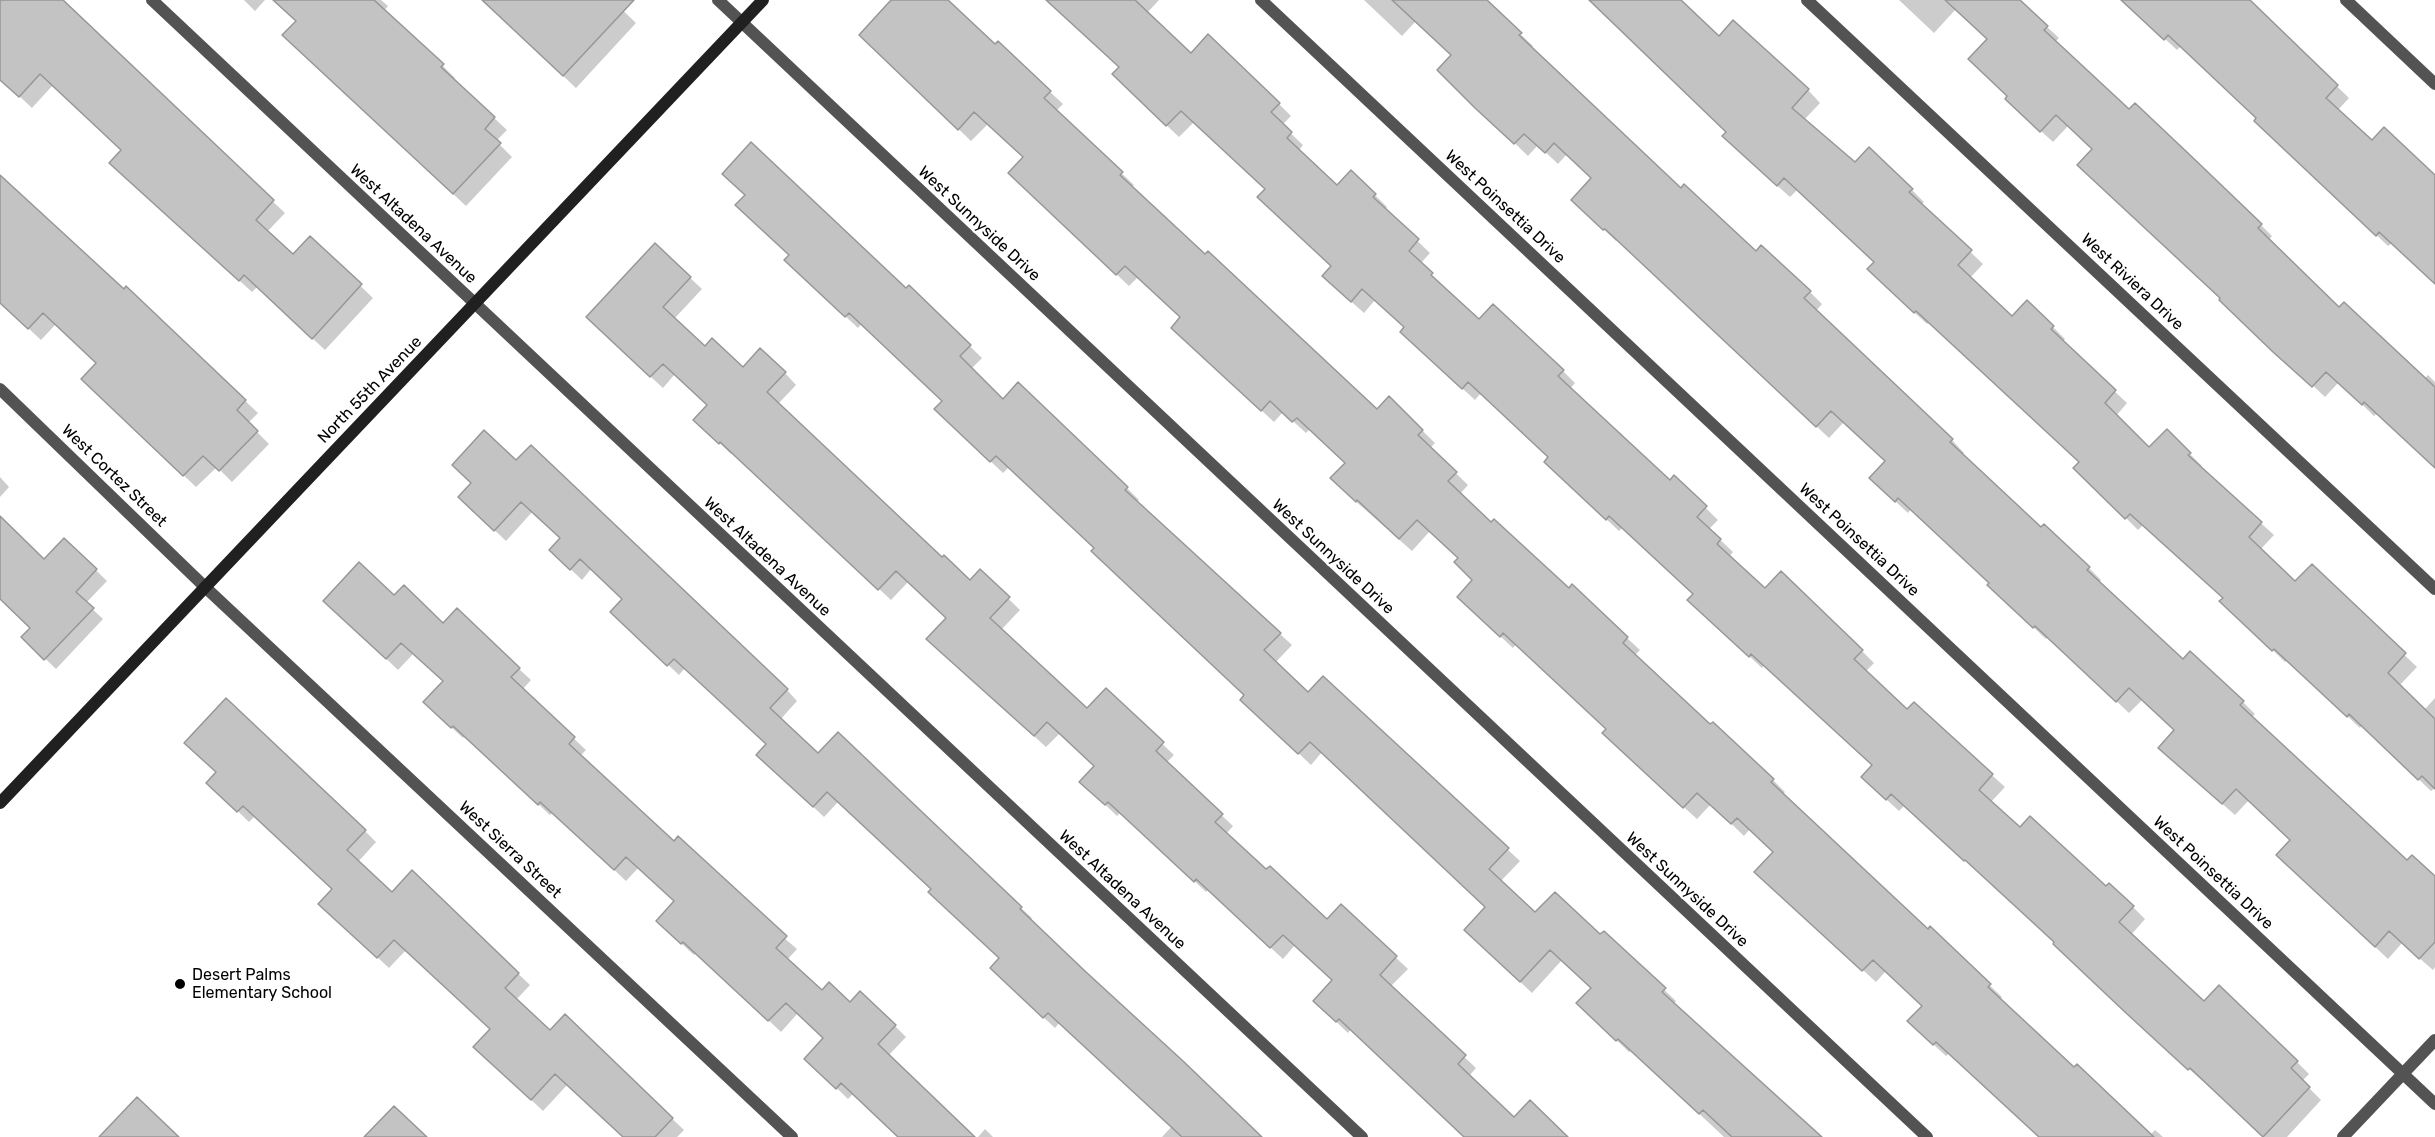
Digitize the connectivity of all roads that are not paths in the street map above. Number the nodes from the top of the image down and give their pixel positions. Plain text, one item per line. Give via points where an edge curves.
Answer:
1 (152, 0) edge
2 (717, 0) edge
3 (763, 0) edge
4 (1261, 0) edge
5 (1807, 0) edge
6 (2346, 0) edge
7 (742, 23) junction
8 (2435, 84) edge
9 (474, 304) junction
10 (0, 389) edge
11 (205, 587) junction
12 (2435, 589) edge
13 (0, 803) edge
14 (2435, 1040) edge
15 (2403, 1073) junction
16 (2435, 1104) edge
17 (792, 1137) edge
18 (1362, 1137) edge
19 (1927, 1137) edge
20 (2343, 1137) edge

1 - 9 street, West Altadena Avenue
2 - 7 street, West Sunnyside Drive
3 - 7 street, North 55th Avenue
4 - 15 street, West Poinsettia Drive
5 - 12 street, West Riviera Drive
6 - 8 street
7 - 9 street, North 55th Avenue
7 - 19 street, West Sunnyside Drive
9 - 11 street, North 55th Avenue
9 - 18 street, West Altadena Avenue
10 - 11 street, West Cortez Street
11 - 13 street, North 55th Avenue
11 - 17 street, West Sierra Street
14 - 15 street
15 - 16 street, West Poinsettia Drive
15 - 20 street

